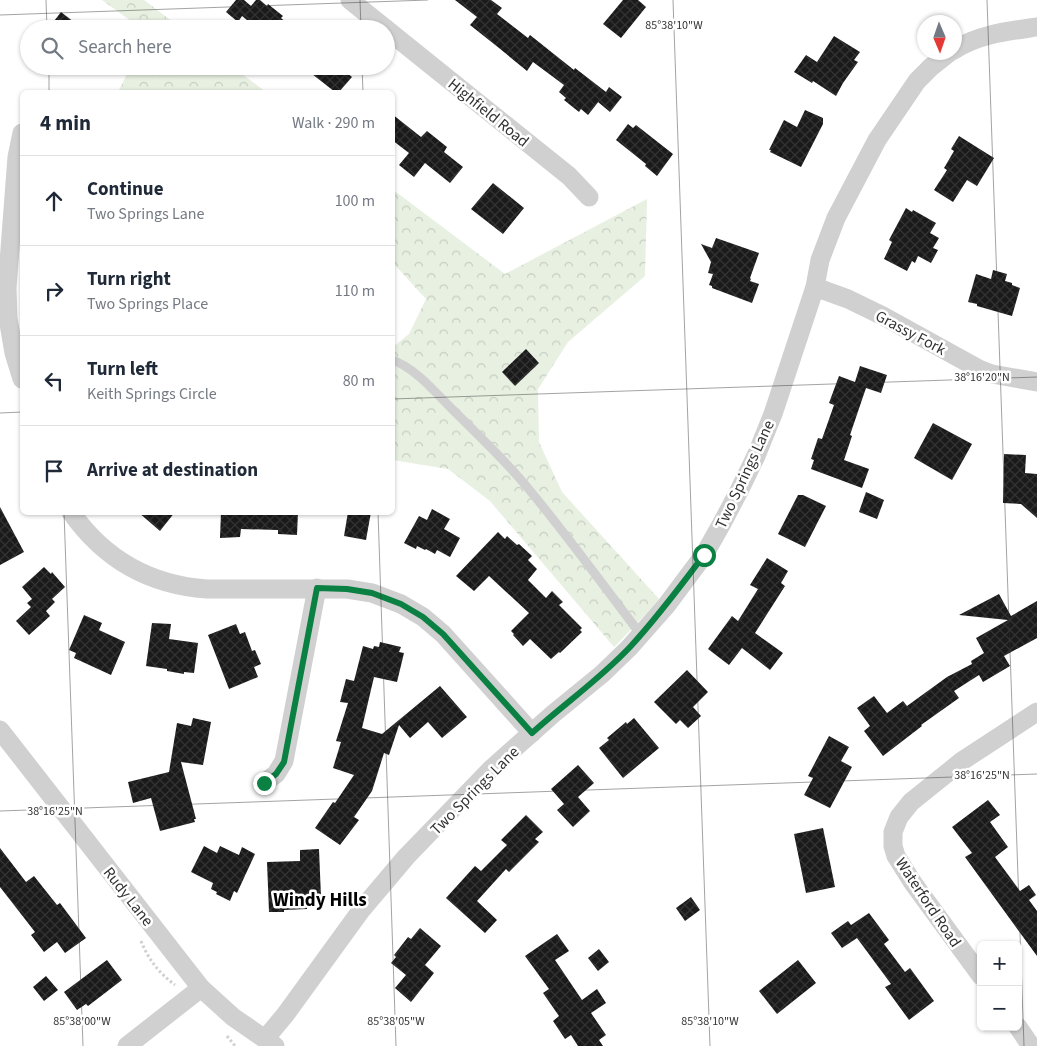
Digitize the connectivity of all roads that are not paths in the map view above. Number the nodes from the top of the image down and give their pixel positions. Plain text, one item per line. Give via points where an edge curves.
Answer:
1 (350, 0) edge
2 (375, 20) edge
3 (1037, 27) edge
4 (395, 36) edge
5 (962, 45) edge
6 (940, 60) edge
7 (20, 142) edge
8 (589, 197) dead end
9 (815, 287) junction
10 (7, 355) edge
11 (395, 361) edge
12 (20, 376) edge
13 (1037, 382) edge
14 (73, 515) edge
15 (317, 588) junction
16 (640, 635) junction
17 (1037, 712) edge
18 (0, 730) edge
19 (532, 733) junction
20 (264, 783) dead end
21 (977, 970) edge
22 (200, 988) junction
23 (1021, 1031) edge
24 (270, 1043) edge
25 (126, 1046) edge
26 (1032, 1046) edge

1 - 2 street, Highfield Road
3 - 5 street via 1008,31
4 - 8 street, Highfield Road via 569,176
6 - 9 street, Two Springs Lane via 917,81 877,140 836,218 820,260
7 - 10 street via 6,288
9 - 13 street, Grassy Fork via 883,316 979,369
9 - 16 street, Two Springs Lane via 773,414 739,491 704,555
10 - 12 street
11 - 16 lane via 409,368 429,386 527,486
14 - 15 street via 99,545 123,563 171,584 196,589
15 - 19 street via 372,593 423,617 443,634
15 - 20 street via 284,762
16 - 19 street, Two Springs Lane via 602,674
17 - 21 street, Waterford Road via 962,761 912,802 899,817 893,832 896,856
18 - 22 street, Rudy Lane
19 - 24 street, Two Springs Lane via 491,769 406,857 362,909 285,1016
22 - 24 street, Rudy Lane
22 - 25 street
23 - 26 street

